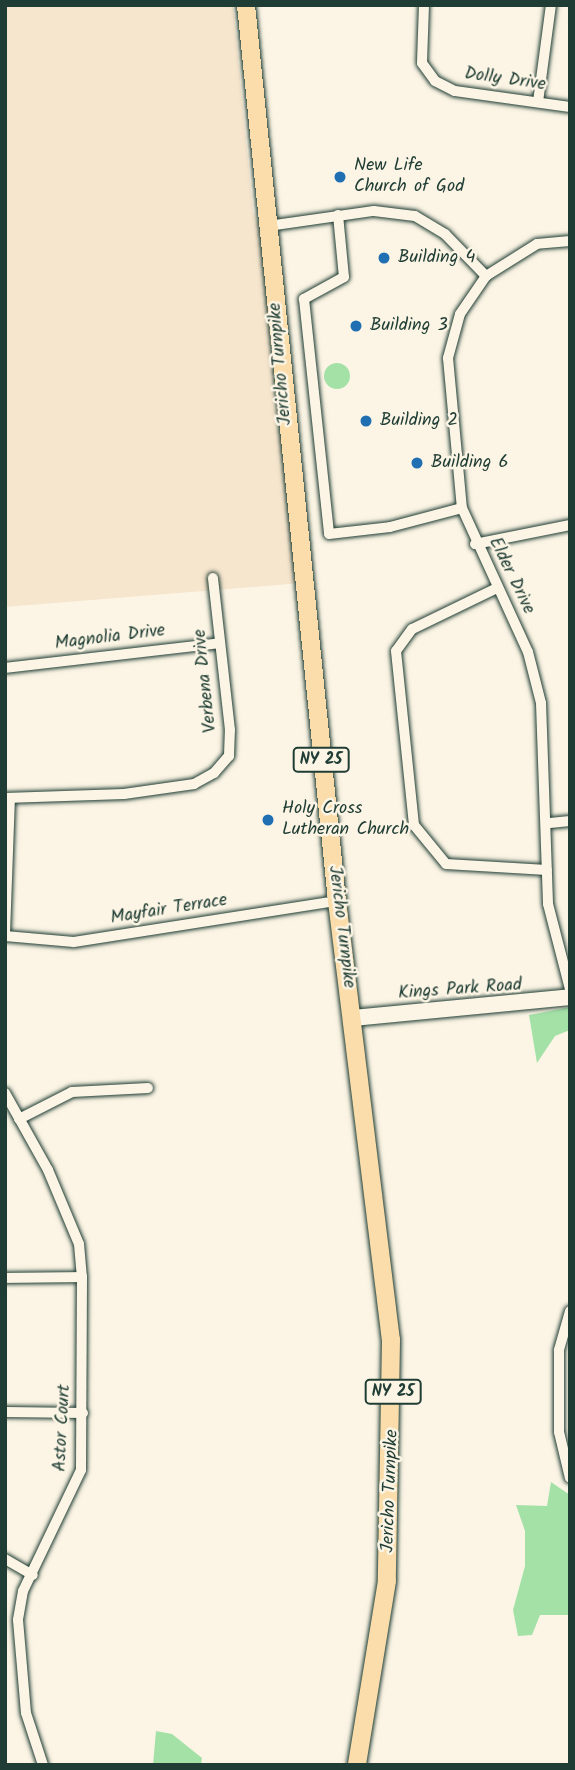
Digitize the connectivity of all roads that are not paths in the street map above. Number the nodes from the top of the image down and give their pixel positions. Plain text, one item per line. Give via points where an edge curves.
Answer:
1 (246, 5) edge
2 (424, 5) edge
3 (551, 5) edge
4 (538, 102) junction
5 (570, 107) edge
6 (338, 215) junction
7 (268, 226) junction
8 (570, 241) edge
9 (486, 276) junction
10 (462, 508) junction
11 (570, 525) edge
12 (475, 544) junction
13 (213, 578) dead end
14 (497, 588) junction
15 (220, 643) junction
16 (5, 668) edge
17 (8, 798) edge
18 (570, 821) edge
19 (550, 823) junction
20 (547, 870) junction
21 (337, 901) junction
22 (5, 935) edge
23 (570, 989) edge
24 (570, 998) edge
25 (353, 1018) junction
26 (148, 1088) dead end
27 (5, 1093) edge
28 (19, 1119) junction
29 (82, 1277) junction
30 (5, 1278) edge
31 (570, 1311) edge
32 (5, 1412) edge
33 (83, 1413) junction
34 (570, 1478) edge
35 (5, 1559) edge
36 (33, 1575) junction
37 (43, 1765) edge
38 (357, 1765) edge

1 - 7 main road, Jericho Turnpike / NY 25
2 - 4 street, Dolly Drive via 422,63 435,81 455,91
3 - 4 street
4 - 5 street, Dolly Drive
6 - 7 street
6 - 9 street via 415,216 445,234
6 - 10 street via 344,277 304,299 329,534 390,527
7 - 21 main road, Jericho Turnpike / NY 25
8 - 9 street, Elder Drive via 537,244
9 - 10 street, Elder Drive via 460,314 448,358
10 - 12 street, Elder Drive
11 - 12 street
12 - 14 street, Elder Drive
13 - 15 street, Verbena Drive
14 - 19 street, Elder Drive via 528,652 541,703
14 - 20 street via 412,629 396,650 414,825 446,864
15 - 16 street, Magnolia Drive
15 - 17 street, Verbena Drive via 229,756 214,773 194,784 124,794
17 - 22 street
18 - 19 street
19 - 20 street, Elder Drive
20 - 23 street, Elder Drive via 555,946
21 - 22 street, Mayfair Terrace via 74,942
21 - 25 main road, Jericho Turnpike / NY 25
24 - 25 street, Kings Park Road
25 - 38 main road, Jericho Turnpike / NY 25 via 385,1269 394,1420 382,1625
26 - 28 street via 72,1092
27 - 28 street, Astor Court
28 - 29 street, Astor Court via 79,1244
29 - 30 street
29 - 33 street, Astor Court
31 - 34 street via 559,1350 559,1453
32 - 33 street
33 - 36 street, Astor Court via 76,1489
35 - 36 street
36 - 37 street, Astor Court via 23,1591 18,1640 26,1713

